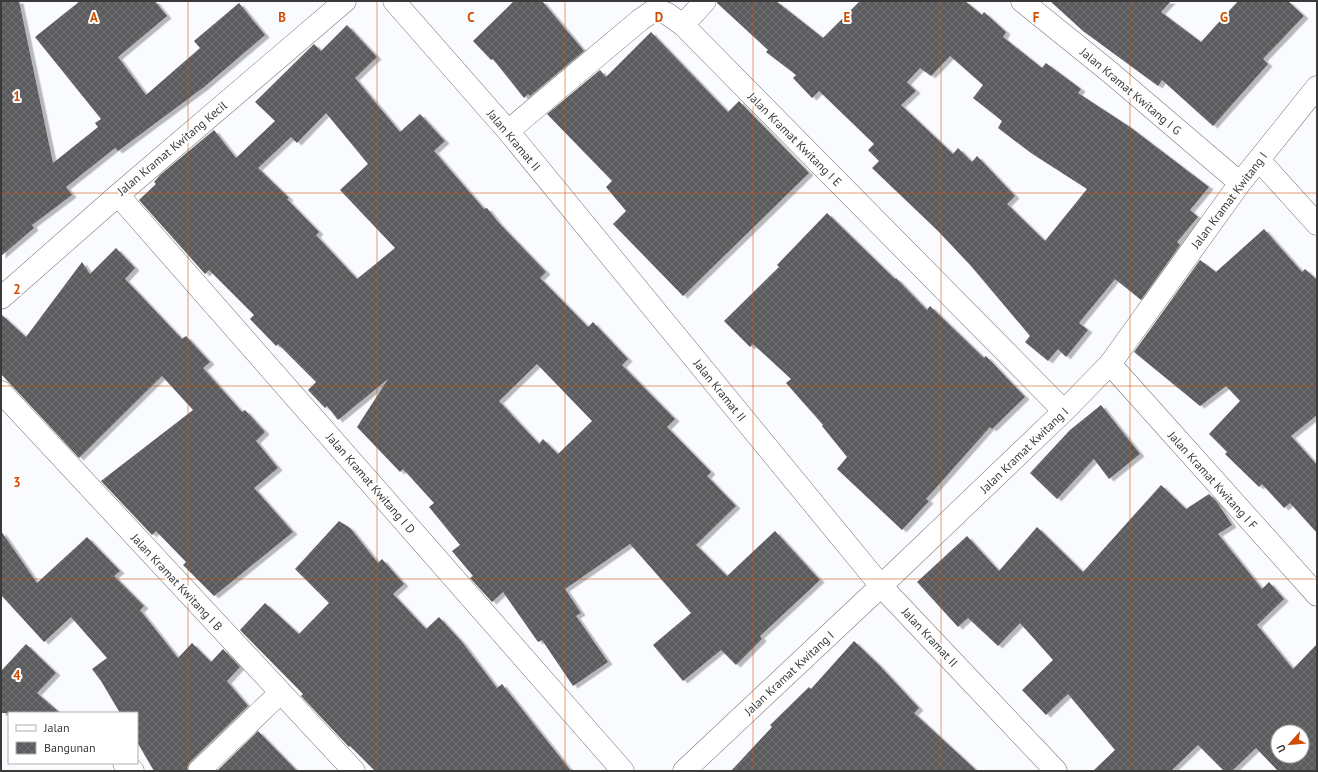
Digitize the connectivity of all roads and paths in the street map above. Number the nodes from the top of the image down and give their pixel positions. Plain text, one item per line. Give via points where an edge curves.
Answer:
1 (346, 1) edge
2 (394, 1) edge
3 (705, 1) edge
4 (1022, 1) edge
5 (682, 25) junction
6 (1317, 87) edge
7 (508, 131) junction
8 (1259, 160) junction
9 (1240, 183) junction
10 (118, 195) junction
11 (1317, 224) edge
12 (1, 298) edge
13 (1110, 364) junction
14 (1, 392) edge
15 (1064, 411) junction
16 (881, 586) junction
17 (1317, 595) edge
18 (280, 694) junction
19 (125, 764) edge
20 (133, 771) edge
21 (199, 771) edge
22 (354, 771) edge
23 (624, 771) edge
24 (684, 771) edge
25 (1056, 771) edge

1 - 10 street, Jalan Kramat Kwitang Kecil
2 - 7 street, Jalan Kramat II
3 - 5 street
4 - 9 street, Jalan Kramat Kwitang I G
5 - 7 street, Jalan Kramat Kwitang I E via 666,13 653,11
5 - 15 street, Jalan Kramat Kwitang I E
6 - 8 street, Jalan Kramat Kwitang I
7 - 16 street, Jalan Kramat II
8 - 9 street, Jalan Kramat Kwitang I
8 - 11 street
9 - 13 street, Jalan Kramat Kwitang I
10 - 12 street, Jalan Kramat Kwitang Kecil
10 - 23 street, Jalan Kramat Kwitang I D
13 - 15 street, Jalan Kramat Kwitang I
13 - 17 street, Jalan Kramat Kwitang I F
14 - 18 street, Jalan Kramat Kwitang I B
15 - 16 street, Jalan Kramat Kwitang I
16 - 24 street, Jalan Kramat Kwitang I
16 - 25 street, Jalan Kramat II
18 - 21 street
18 - 22 street, Jalan Kramat Kwitang I B
19 - 20 street

